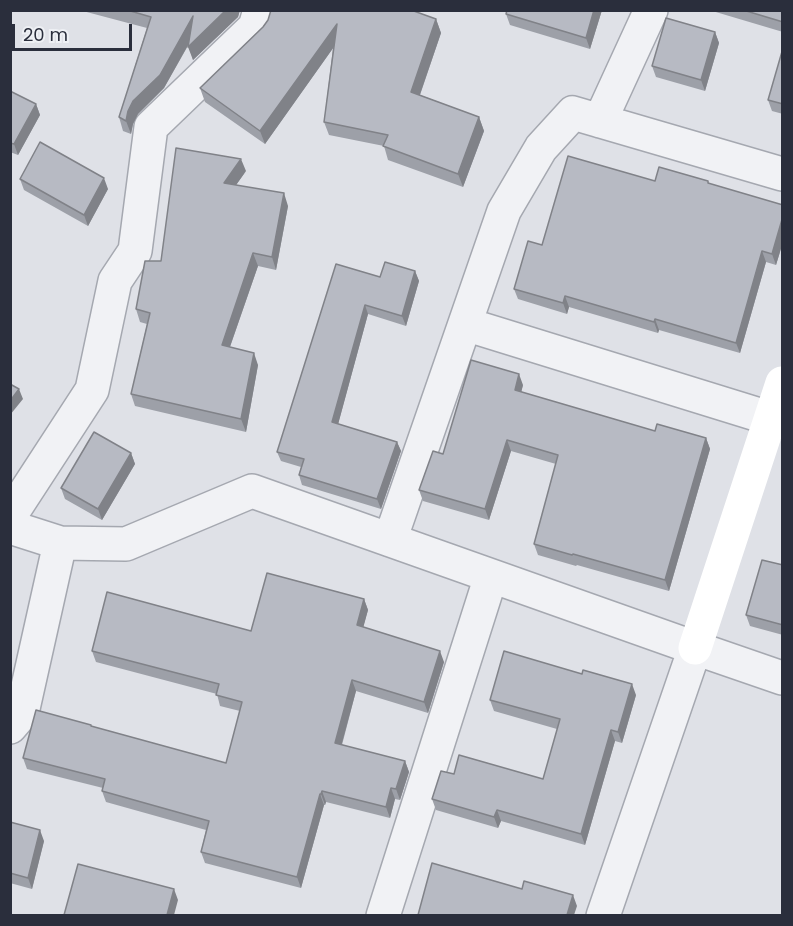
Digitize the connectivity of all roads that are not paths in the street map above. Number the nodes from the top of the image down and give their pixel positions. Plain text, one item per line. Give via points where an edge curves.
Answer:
1 (260, 10) edge
2 (651, 10) edge
3 (600, 121) junction
4 (783, 174) edge
5 (465, 324) junction
6 (783, 383) edge
7 (777, 420) edge
8 (10, 516) edge
9 (10, 527) edge
10 (390, 540) junction
11 (60, 543) junction
12 (491, 576) junction
13 (695, 648) junction
14 (783, 678) edge
15 (10, 727) edge
16 (383, 915) edge
17 (603, 915) edge

1 - 8 street via 255,27 151,127 135,251 115,281 92,390
2 - 3 street
3 - 4 street
3 - 5 street via 573,113 541,148 504,211
5 - 7 street
5 - 10 street
6 - 7 street
7 - 13 street
9 - 11 street
10 - 11 street via 252,491 126,544
10 - 12 street
11 - 15 street via 22,713
12 - 13 street
12 - 16 street
13 - 14 street
13 - 17 street

